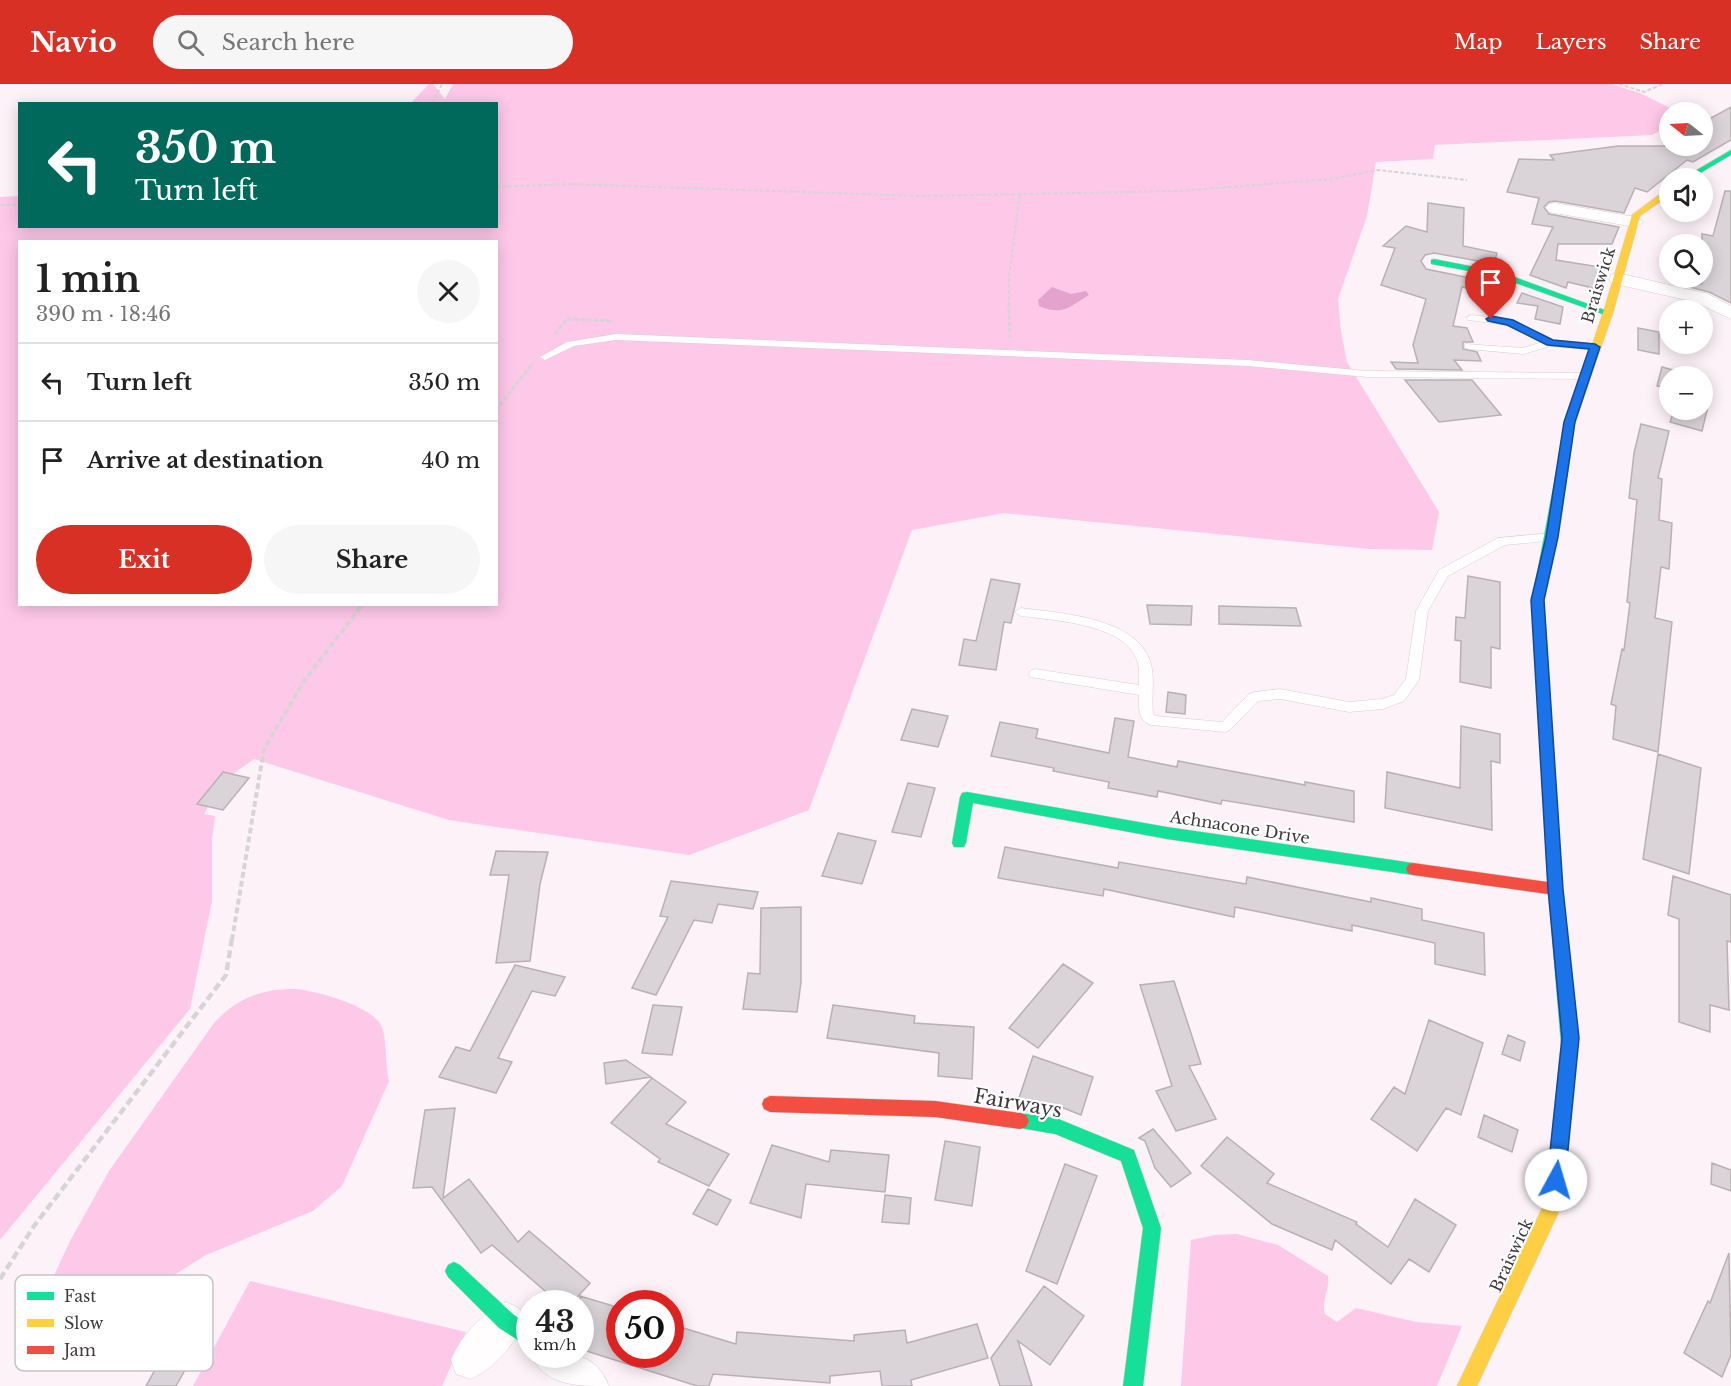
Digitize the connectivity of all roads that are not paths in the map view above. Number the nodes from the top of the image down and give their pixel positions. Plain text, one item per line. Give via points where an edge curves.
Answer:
1 (1731, 152) edge
2 (1704, 168) edge
3 (1659, 199) edge
4 (1554, 208) dead end
5 (1635, 222) junction
6 (1434, 262) dead end
7 (1618, 279) junction
8 (1608, 313) junction
9 (1731, 313) edge
10 (1471, 318) dead end
11 (1551, 343) junction
12 (1469, 346) dead end
13 (1595, 347) junction
14 (542, 356) road end
15 (1586, 376) junction
16 (1552, 537) junction
17 (1021, 612) dead end
18 (1035, 674) dead end
19 (1145, 691) junction
20 (959, 843) dead end
21 (1555, 889) junction
22 (771, 1104) dead end
23 (454, 1271) dead end
24 (516, 1328) edge
25 (516, 1331) edge
26 (470, 1360) dead end
27 (567, 1368) edge
28 (590, 1386) edge
29 (1133, 1386) edge
30 (1467, 1386) edge

1 - 2 main road
3 - 5 main road, Braiswick via 1636,215
4 - 5 street
5 - 7 main road, Braiswick
6 - 8 main road via 1498,274
7 - 8 main road, Braiswick
7 - 9 street via 1701,298
8 - 13 main road, Braiswick
10 - 11 lane via 1510,322
11 - 12 lane via 1523,351
11 - 13 lane
13 - 15 main road, Braiswick
14 - 15 lane via 574,341 616,337 1248,363 1367,374
15 - 16 main road, Braiswick via 1566,440
16 - 19 lane via 1502,541 1443,573 1422,611 1412,680 1399,698 1383,704 1349,707 1280,694 1254,697 1225,727 1151,720 1146,714
16 - 21 main road, Braiswick via 1538,600
17 - 19 lane via 1091,624 1124,636 1140,650
18 - 19 lane
20 - 21 main road, Achnacone Drive via 967,797 1167,833
21 - 30 main road, Braiswick via 1570,1038 1554,1203
22 - 29 main road, Fairways via 935,1109 1056,1126 1128,1156 1152,1228
23 - 24 main road
25 - 26 street
27 - 28 street

